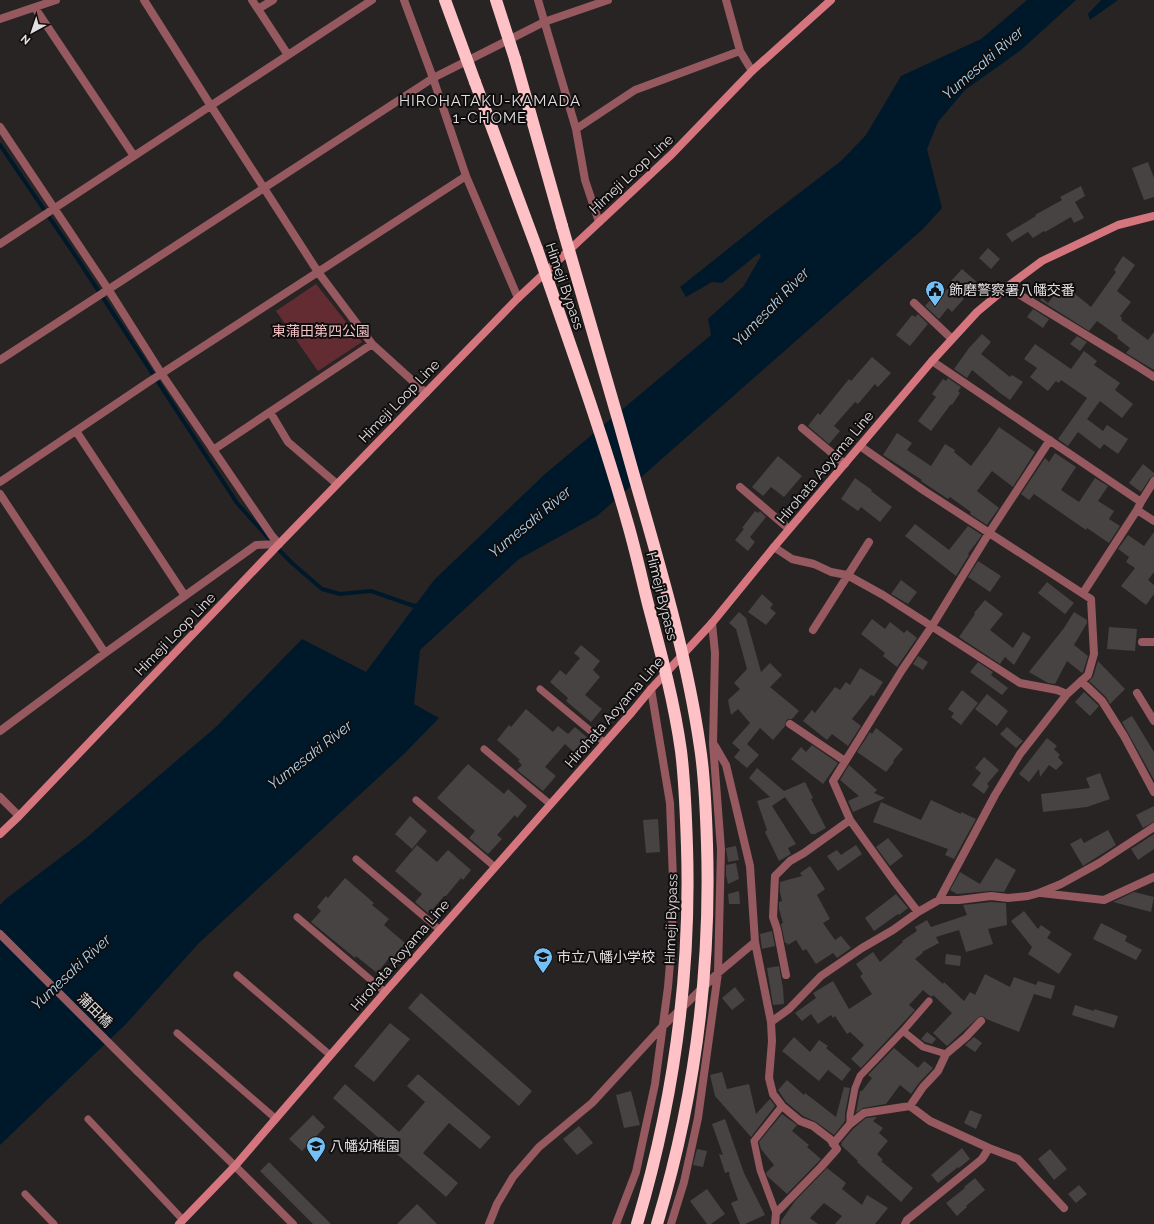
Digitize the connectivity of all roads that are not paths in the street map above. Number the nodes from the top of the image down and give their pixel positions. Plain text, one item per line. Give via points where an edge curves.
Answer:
1 (56, 0) edge
2 (144, 0) edge
3 (252, 0) edge
4 (273, 0) edge
5 (372, 0) edge
6 (404, 0) edge
7 (445, 0) edge
8 (496, 0) edge
9 (538, 0) edge
10 (608, 0) edge
11 (726, 0) edge
12 (832, 0) edge
13 (35, 8) junction
14 (258, 9) junction
15 (0, 20) edge
16 (544, 22) junction
17 (740, 51) junction
18 (288, 55) junction
19 (752, 71) junction
20 (433, 78) junction
21 (211, 106) junction
22 (576, 129) junction
23 (1, 132) edge
24 (134, 156) junction
25 (466, 176) junction
26 (264, 188) junction
27 (54, 209) junction
28 (1154, 216) edge
29 (599, 222) junction
30 (0, 244) edge
31 (318, 272) junction
32 (1007, 287) junction
33 (108, 289) junction
34 (518, 298) junction
35 (914, 303) dead end
36 (952, 339) junction
37 (372, 344) junction
38 (0, 360) edge
39 (932, 361) junction
40 (161, 374) junction
41 (1154, 377) edge
42 (426, 393) junction
43 (270, 412) junction
44 (802, 428) dead end
45 (76, 431) junction
46 (1050, 440) junction
47 (860, 446) junction
48 (213, 450) junction
49 (845, 464) junction
50 (1154, 481) edge
51 (0, 482) edge
52 (337, 484) junction
53 (740, 487) dead end
54 (0, 494) edge
55 (1141, 502) junction
56 (1137, 510) junction
57 (1154, 521) edge
58 (789, 529) junction
59 (989, 533) junction
60 (869, 542) dead end
61 (279, 544) junction
62 (774, 547) junction
63 (847, 575) junction
64 (1083, 594) junction
65 (185, 596) junction
66 (712, 623) junction
67 (932, 626) junction
68 (813, 630) dead end
69 (1142, 642) dead end
70 (1154, 642) edge
71 (105, 653) junction
72 (1081, 681) junction
73 (540, 689) dead end
74 (651, 689) junction
75 (1137, 692) dead end
76 (1067, 694) junction
77 (1154, 721) edge
78 (790, 724) dead end
79 (0, 731) edge
80 (605, 743) junction
81 (713, 744) junction
82 (484, 749) dead end
83 (845, 761) junction
84 (1154, 792) edge
85 (0, 797) edge
86 (416, 800) dead end
87 (550, 804) junction
88 (19, 816) junction
89 (850, 820) junction
90 (1154, 827) edge
91 (0, 834) edge
92 (356, 859) dead end
93 (495, 867) junction
94 (1154, 876) edge
95 (1039, 893) junction
96 (940, 900) junction
97 (918, 912) junction
98 (297, 917) dead end
99 (440, 930) junction
100 (0, 934) edge
101 (755, 942) junction
102 (718, 973) junction
103 (237, 975) dead end
104 (786, 975) dead end
105 (385, 992) junction
106 (929, 1001) dead end
107 (981, 1021) dead end
108 (771, 1022) junction
109 (662, 1027) junction
110 (903, 1031) junction
111 (177, 1033) dead end
112 (946, 1054) junction
113 (330, 1055) junction
114 (782, 1106) junction
115 (910, 1106) junction
116 (88, 1119) dead end
117 (276, 1119) junction
118 (850, 1124) junction
119 (833, 1144) junction
120 (989, 1148) junction
121 (235, 1166) junction
122 (25, 1194) dead end
123 (1064, 1208) dead end
124 (776, 1213) junction
125 (181, 1222) edge
126 (54, 1224) edge
127 (293, 1224) edge
128 (489, 1224) edge
129 (616, 1224) edge
130 (637, 1224) edge
131 (657, 1224) edge
132 (671, 1224) edge
133 (775, 1224) edge
134 (905, 1224) edge

1 - 13 street
2 - 21 street
3 - 14 street
4 - 14 street
5 - 18 street
6 - 20 street
7 - 130 highway, Himeji Bypass, bridge via 537,249 627,521 669,688 681,752 688,881 687,947 681,1018 661,1135
8 - 131 highway, Himeji Bypass, bridge via 666,588 700,748 706,814 708,884 700,1020 680,1139
9 - 16 street
10 - 16 street
11 - 17 street
12 - 19 main road, Himeji Loop Line
13 - 15 street
13 - 24 street
14 - 18 street
16 - 20 street
16 - 22 street
17 - 19 street
17 - 22 street via 635,90
18 - 21 street
19 - 29 main road, Himeji Loop Line via 672,154
20 - 25 street
20 - 26 street
21 - 24 street
21 - 26 street
22 - 29 street via 585,180
23 - 27 street
24 - 27 street
25 - 31 street
25 - 34 street
26 - 31 street
26 - 33 street
27 - 30 street
27 - 33 street
28 - 32 main road, Hirohata Aoyama Line via 1118,225 1042,261
29 - 34 main road, Himeji Loop Line
31 - 37 street
31 - 40 street
32 - 36 main road, Hirohata Aoyama Line via 977,312
32 - 41 street
33 - 38 street
33 - 40 street
34 - 42 main road, Himeji Loop Line
35 - 36 street
36 - 39 main road, Hirohata Aoyama Line
37 - 42 street
37 - 43 street
39 - 46 street
39 - 47 main road, Hirohata Aoyama Line
40 - 45 street
40 - 48 street
42 - 52 main road, Himeji Loop Line
43 - 48 street
43 - 52 street via 288,442
44 - 49 street
45 - 51 street
45 - 65 street
46 - 55 street
46 - 59 street
47 - 49 main road, Hirohata Aoyama Line
47 - 59 street
48 - 61 street
49 - 58 main road, Hirohata Aoyama Line
50 - 55 street
52 - 61 main road, Himeji Loop Line
53 - 58 street
54 - 71 street
55 - 56 street
56 - 57 street
56 - 64 street
58 - 62 main road, Hirohata Aoyama Line
59 - 64 street
59 - 67 street
60 - 63 street
61 - 65 street via 256,546
61 - 88 main road, Himeji Loop Line
62 - 63 street via 792,559
62 - 66 main road, Hirohata Aoyama Line
63 - 67 street
63 - 68 street
64 - 72 street via 1092,599 1094,654 1088,674
65 - 71 street
66 - 74 main road, Hirohata Aoyama Line
66 - 81 street via 715,653
67 - 76 street via 1020,682
67 - 83 street
69 - 70 street
71 - 79 street
72 - 76 street
72 - 84 street via 1102,701
73 - 80 lane
74 - 80 main road, Hirohata Aoyama Line
74 - 109 street via 670,803 673,879 672,939
75 - 77 street
76 - 96 street via 1020,754 995,795
78 - 83 street
80 - 87 main road, Hirohata Aoyama Line
81 - 101 street via 726,765 750,866
81 - 102 street via 721,849
82 - 87 lane
83 - 89 street via 833,780
85 - 88 street
86 - 93 lane
87 - 93 main road, Hirohata Aoyama Line
88 - 91 main road, Himeji Loop Line
89 - 97 street
89 - 104 street via 790,861 775,876 773,916
90 - 95 street via 1099,863
92 - 99 lane
93 - 99 main road, Hirohata Aoyama Line
94 - 95 street via 1104,900
95 - 96 street via 1008,898 991,896
96 - 97 street
97 - 108 street via 821,976 789,1009
98 - 105 lane
99 - 105 main road, Hirohata Aoyama Line
100 - 121 street, 蒲田橋
101 - 102 street
101 - 108 street
102 - 109 street
102 - 132 street via 698,1118 684,1182
103 - 113 lane
105 - 113 main road, Hirohata Aoyama Line
106 - 110 lane
107 - 112 street
108 - 114 street via 769,1078 773,1094
109 - 128 street via 592,1103 539,1147 513,1177
109 - 129 street via 655,1084 636,1172
110 - 112 lane via 924,1047
110 - 118 lane via 860,1076 855,1088
111 - 117 lane
112 - 115 street via 938,1071
113 - 117 main road, Hirohata Aoyama Line
114 - 119 street via 800,1121 813,1126
114 - 124 lane via 754,1141 760,1170
115 - 118 street via 864,1112
115 - 120 street via 930,1121
116 - 125 lane
117 - 121 main road, Hirohata Aoyama Line
118 - 119 street
119 - 124 street via 837,1149
120 - 123 street via 1018,1159
120 - 134 street via 982,1159
121 - 125 main road, Hirohata Aoyama Line
121 - 127 street, 蒲田橋
122 - 126 lane
124 - 133 street

